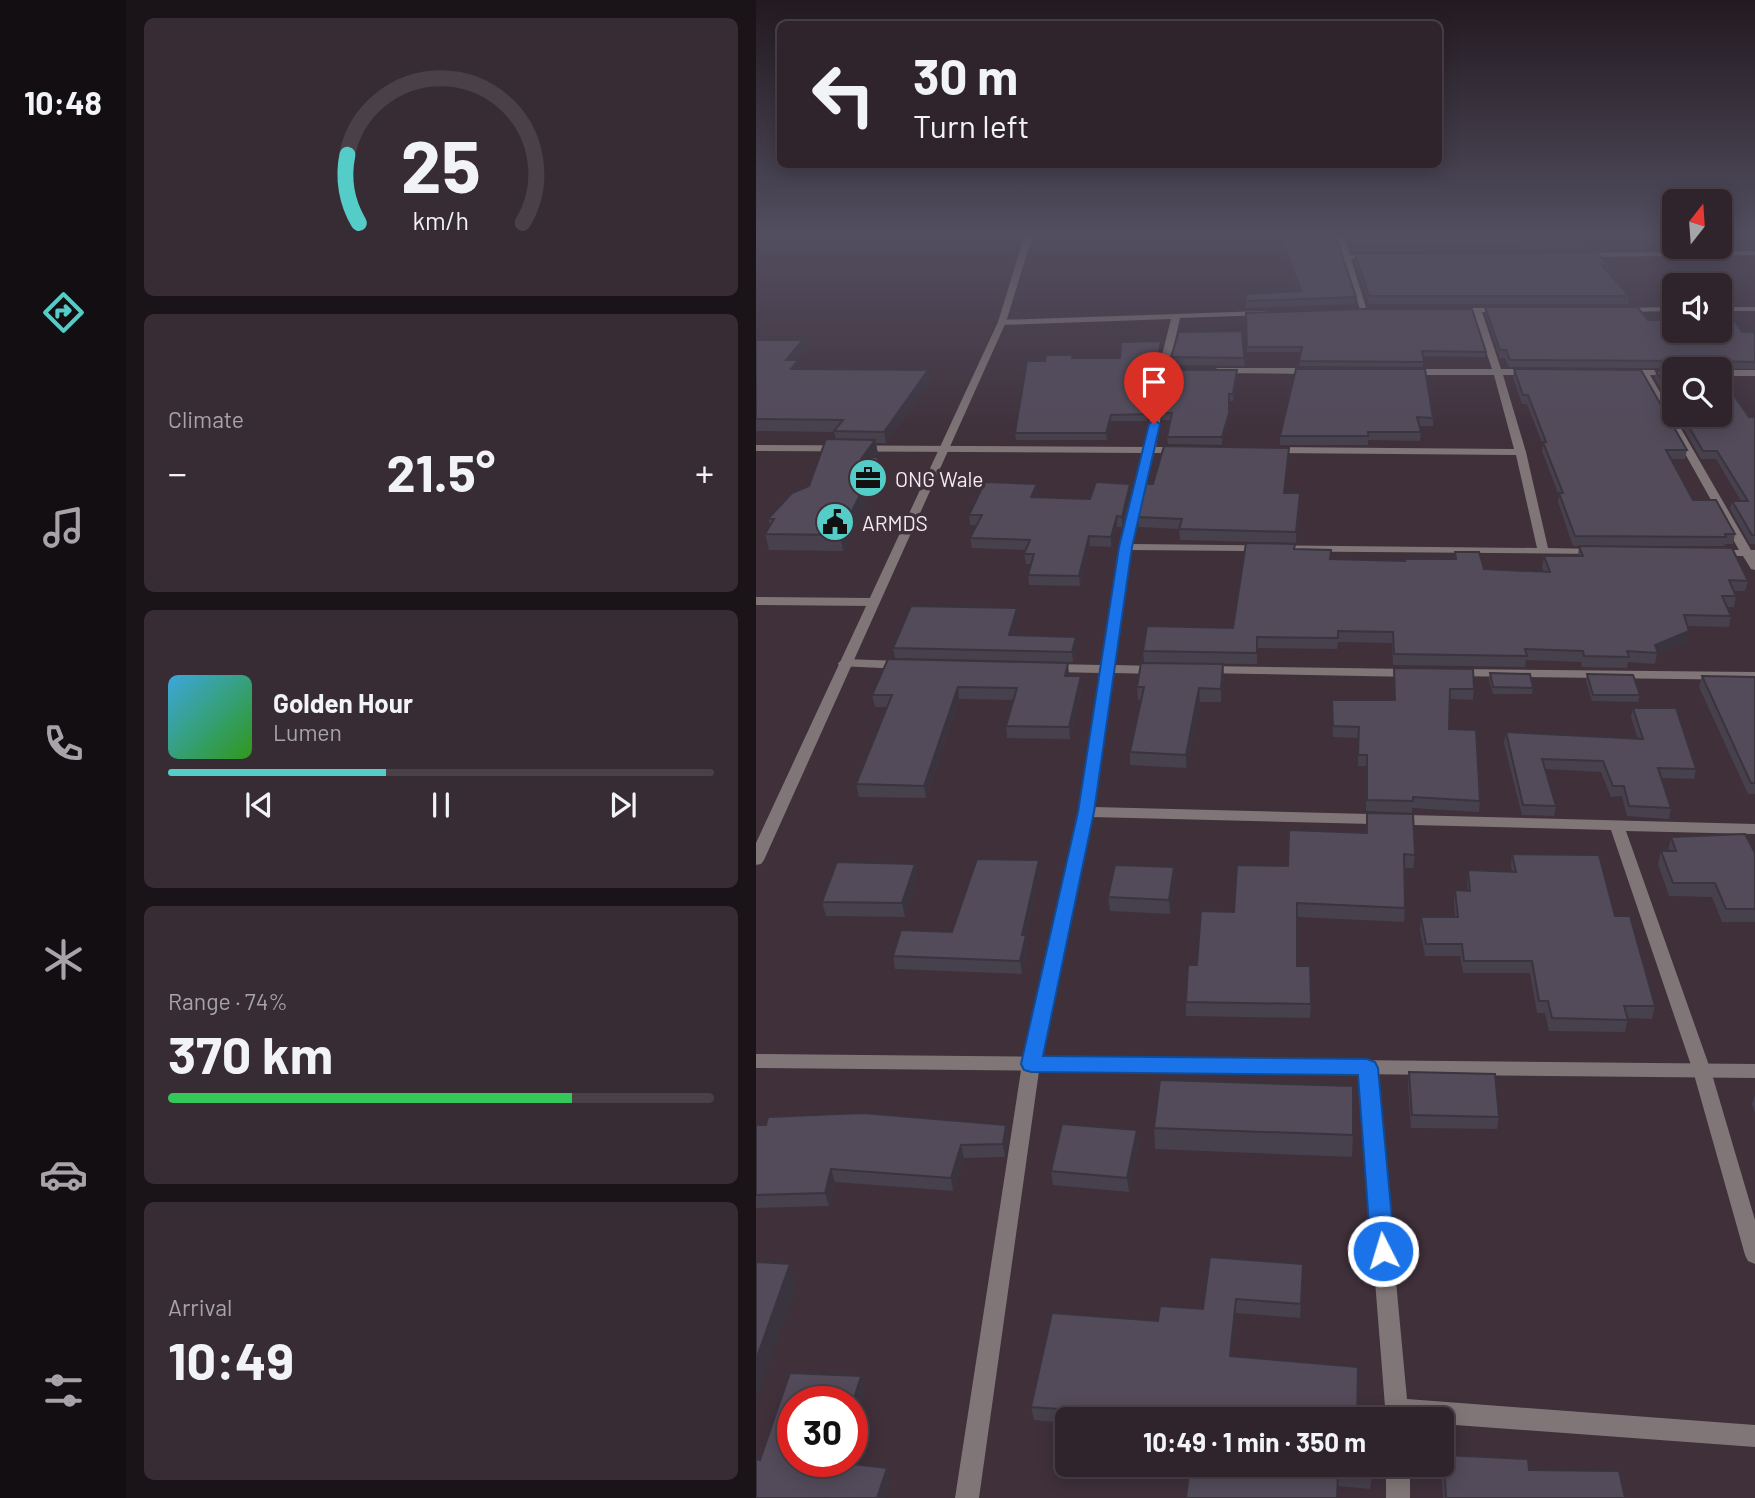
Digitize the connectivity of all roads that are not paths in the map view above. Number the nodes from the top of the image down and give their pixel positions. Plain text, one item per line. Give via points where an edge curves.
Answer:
1 (1008, 304) edge
2 (1362, 304) edge
3 (1364, 309) junction
4 (1662, 309) edge
5 (1732, 309) edge
6 (1351, 310) edge
7 (1377, 310) edge
8 (1439, 310) edge
9 (1517, 310) edge
10 (1609, 310) edge
11 (1754, 310) edge
12 (1477, 311) junction
13 (1270, 313) edge
14 (1176, 316) junction
15 (1002, 322) junction
16 (1203, 371) edge
17 (1324, 372) edge
18 (1392, 372) edge
19 (1499, 372) junction
20 (1539, 372) edge
21 (1618, 372) edge
22 (1644, 373) junction
23 (1662, 373) edge
24 (1732, 373) edge
25 (1755, 373) edge
26 (756, 448) edge
27 (942, 449) junction
28 (1150, 450) junction
29 (1191, 450) edge
30 (1260, 450) edge
31 (1521, 452) junction
32 (1126, 547) junction
33 (1543, 551) junction
34 (1611, 552) edge
35 (1707, 553) edge
36 (1751, 553) edge
37 (1755, 567) edge
38 (756, 601) edge
39 (873, 602) junction
40 (844, 663) junction
41 (913, 665) edge
42 (1037, 668) edge
43 (1107, 669) junction
44 (1755, 676) edge
45 (1086, 812) junction
46 (1617, 827) junction
47 (1755, 829) edge
48 (756, 860) edge
49 (756, 1061) edge
50 (1031, 1064) junction
51 (1367, 1068) junction
52 (1702, 1070) junction
53 (1755, 1071) edge
54 (1755, 1255) edge
55 (1396, 1407) edge
56 (1454, 1418) edge
57 (1755, 1436) edge
58 (1398, 1477) edge
59 (967, 1498) edge
60 (1398, 1498) edge

1 - 15 street
2 - 3 street
3 - 6 street
3 - 7 street
4 - 10 street
5 - 11 street
8 - 12 street
9 - 12 street
12 - 19 street
13 - 14 street
14 - 15 street
14 - 28 street via 1169,371
15 - 27 street
16 - 17 street
18 - 19 street
19 - 20 street
19 - 31 street
21 - 22 street
22 - 23 street
22 - 36 street
24 - 25 street
26 - 27 street
27 - 28 street
27 - 39 street
28 - 29 street
28 - 32 street
30 - 31 street
31 - 33 street
32 - 33 street
32 - 43 street
33 - 34 street
35 - 36 street
36 - 37 street
38 - 39 street
39 - 40 street
40 - 41 street
40 - 48 street
42 - 43 street
43 - 44 street
43 - 45 street
45 - 46 street
45 - 50 street
46 - 47 street
46 - 52 street
49 - 50 street
50 - 51 street
50 - 59 street
51 - 52 street
51 - 55 street
52 - 53 street
52 - 54 street
56 - 57 street
58 - 60 street

